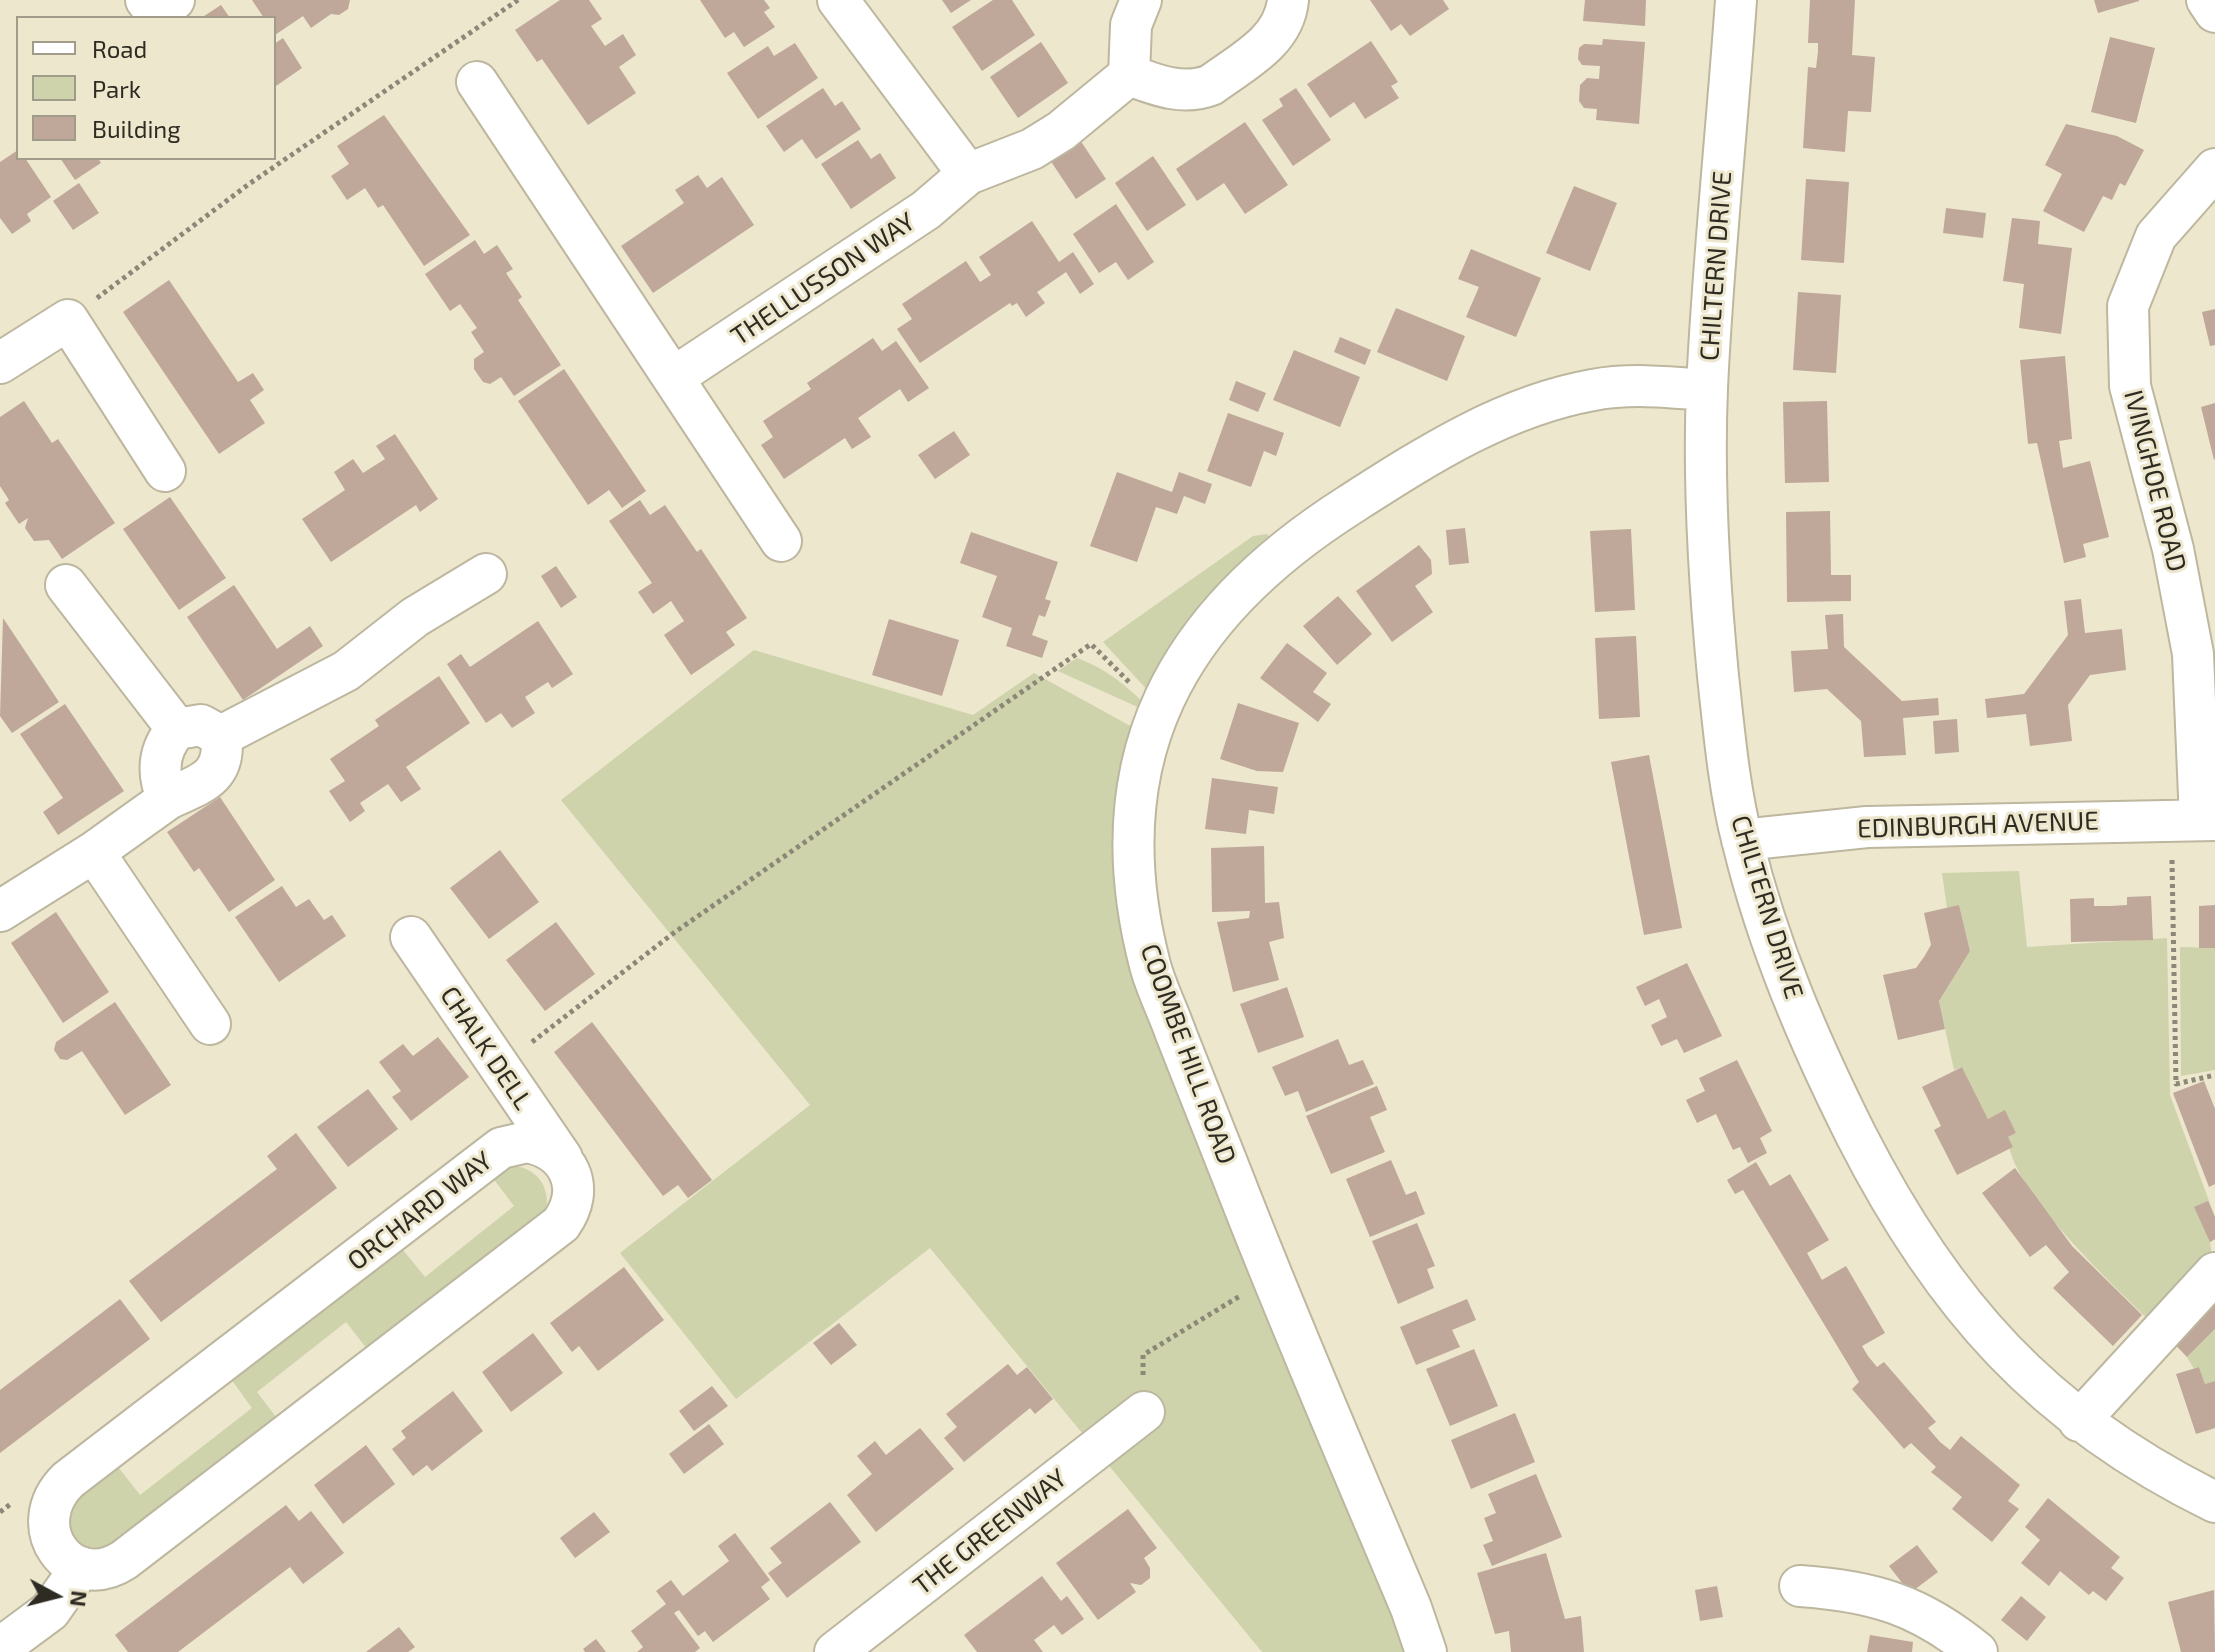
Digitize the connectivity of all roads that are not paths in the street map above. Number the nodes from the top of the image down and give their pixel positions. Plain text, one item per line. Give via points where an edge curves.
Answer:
1 (146, 0) edge
2 (174, 0) edge
3 (838, 0) edge
4 (1141, 0) edge
5 (1288, 0) edge
6 (1736, 0) edge
7 (2207, 0) edge
8 (2215, 12) edge
9 (1129, 75) junction
10 (477, 82) dead end
11 (2215, 169) edge
12 (968, 174) junction
13 (0, 363) edge
14 (674, 377) junction
15 (1707, 390) junction
16 (165, 471) dead end
17 (781, 541) dead end
18 (486, 574) dead end
19 (66, 585) dead end
20 (177, 729) junction
21 (221, 736) junction
22 (168, 799) junction
23 (2208, 820) edge
24 (1742, 840) junction
25 (94, 852) junction
26 (0, 911) edge
27 (411, 937) dead end
28 (210, 1024) dead end
29 (562, 1158) junction
30 (2215, 1273) edge
31 (1144, 1412) road end
32 (2079, 1421) junction
33 (2215, 1502) edge
34 (81, 1567) junction
35 (1800, 1586) dead end
36 (0, 1648) edge
37 (835, 1652) edge
38 (1426, 1652) edge
39 (1977, 1652) edge

1 - 2 street via 155,12
3 - 12 street
4 - 9 street via 1131,25
5 - 9 street via 1283,23 1272,39 1211,85 1181,90
6 - 15 street, CHILTERN DRIVE
7 - 8 street
9 - 12 street, THELLUSSON WAY via 1032,149
10 - 14 street
11 - 23 street, IVINGHOE ROAD via 2156,236 2128,306 2130,386 2173,549 2193,654
12 - 14 street, THELLUSSON WAY via 926,210
13 - 16 street via 68,320
14 - 17 street
15 - 24 street, CHILTERN DRIVE via 1710,593
15 - 38 street, COOMBE HILL ROAD via 1595,389 1522,409 1430,453 1334,515 1253,576 1192,651 1157,709 1140,772 1131,866 1150,967
18 - 21 street via 415,617 346,671
19 - 20 street
20 - 21 street via 201,725
20 - 22 street via 160,764
21 - 22 street via 222,761 210,778
22 - 25 street
23 - 24 street, EDINBURGH AVENUE via 1867,827
24 - 32 street, CHILTERN DRIVE via 1809,1040 1869,1160 1931,1265 1969,1316 2022,1373
25 - 26 street
25 - 28 street
27 - 29 street, CHALK DELL
29 - 34 street via 570,1169 574,1195 561,1224 124,1560 105,1569
29 - 34 street, ORCHARD WAY via 552,1149 527,1142 501,1148 68,1480 52,1501 48,1527 59,1552
30 - 32 street
31 - 37 street, THE GREENWAY
32 - 33 street, CHILTERN DRIVE
34 - 36 street via 50,1611
35 - 39 street via 1850,1590 1909,1606

